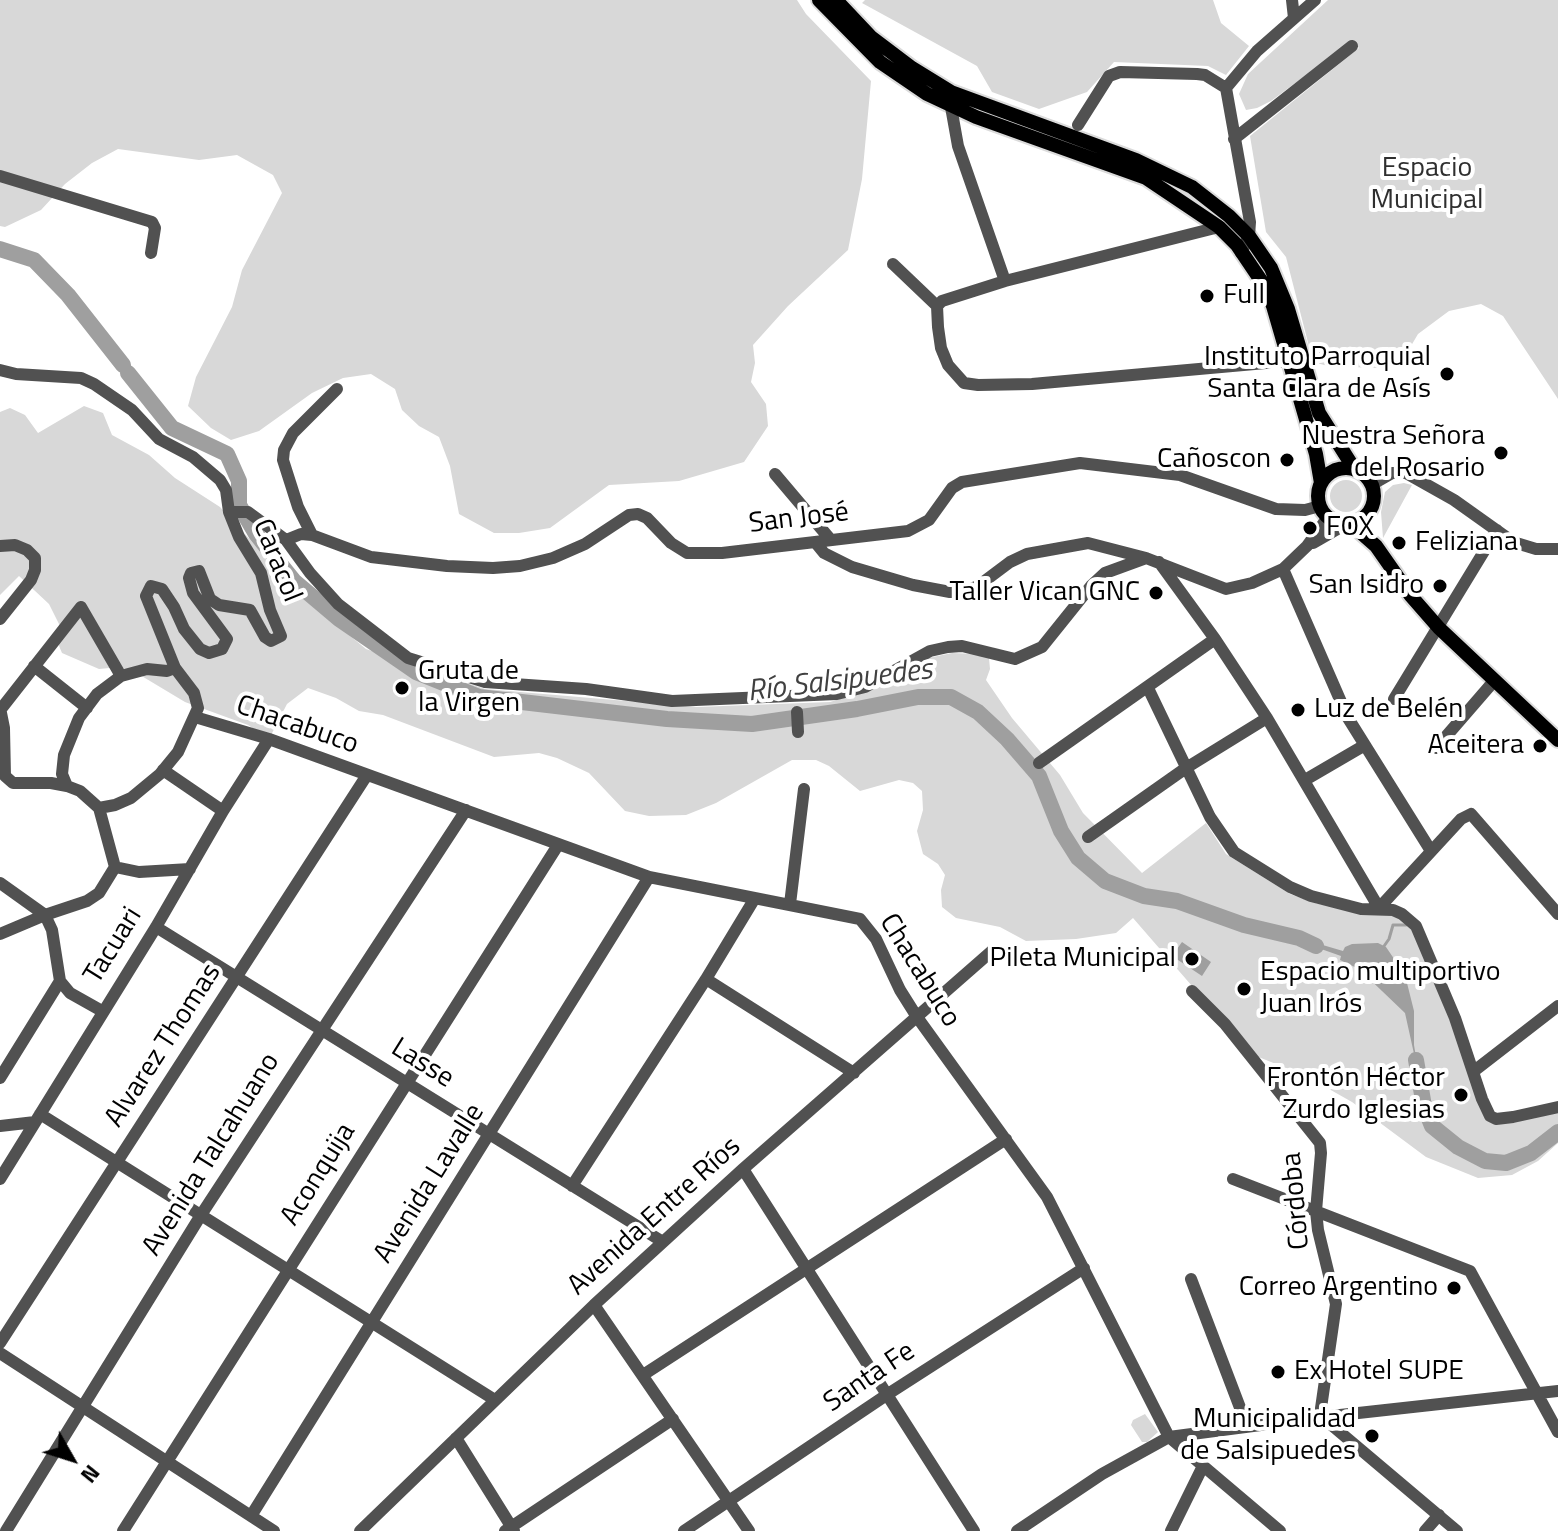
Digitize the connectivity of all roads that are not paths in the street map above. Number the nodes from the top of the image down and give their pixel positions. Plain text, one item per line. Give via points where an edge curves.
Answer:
1 (819, 0) edge
2 (836, 0) edge
3 (1292, 0) edge
4 (1315, 0) edge
5 (1294, 18) junction
6 (1352, 46) dead end
7 (1226, 88) junction
8 (951, 107) junction
9 (1078, 125) dead end
10 (1234, 139) junction
11 (0, 176) edge
12 (1219, 227) junction
13 (1249, 236) junction
14 (151, 253) dead end
15 (1241, 253) junction
16 (893, 264) dead end
17 (1005, 281) junction
18 (940, 304) junction
19 (1294, 364) junction
20 (0, 370) edge
21 (337, 389) dead end
22 (1355, 470) junction
23 (775, 474) dead end
24 (1321, 483) junction
25 (1371, 485) junction
26 (1370, 509) junction
27 (229, 512) junction
28 (1324, 512) junction
29 (1348, 524) junction
30 (1497, 530) junction
31 (312, 535) junction
32 (830, 539) junction
33 (286, 540) junction
34 (815, 542) junction
35 (0, 546) edge
36 (1307, 546) junction
37 (1376, 546) junction
38 (1558, 549) edge
39 (1152, 560) junction
40 (1283, 569) junction
41 (0, 619) edge
42 (1439, 628) junction
43 (1215, 639) junction
44 (34, 666) junction
45 (175, 668) junction
46 (121, 676) junction
47 (1494, 681) junction
48 (1148, 688) junction
49 (1394, 699) dead end
50 (87, 708) junction
51 (0, 709) edge
52 (797, 712) dead end
53 (195, 717) junction
54 (1267, 718) junction
55 (798, 732) dead end
56 (269, 739) junction
57 (1558, 740) edge
58 (1365, 745) junction
59 (1436, 748) dead end
60 (1039, 763) dead end
61 (1186, 768) junction
62 (163, 770) junction
63 (367, 775) junction
64 (2, 780) edge
65 (1305, 780) junction
66 (67, 786) junction
67 (804, 789) dead end
68 (99, 808) junction
69 (466, 810) junction
70 (223, 811) junction
71 (1088, 837) dead end
72 (558, 845) junction
73 (1431, 851) junction
74 (115, 867) junction
75 (190, 869) junction
76 (649, 877) junction
77 (0, 883) edge
78 (755, 898) junction
79 (790, 904) junction
80 (1379, 908) junction
81 (1558, 914) edge
82 (45, 915) junction
83 (156, 927) junction
84 (0, 934) edge
85 (993, 950) dead end
86 (237, 977) junction
87 (706, 979) junction
88 (60, 981) junction
89 (1192, 991) dead end
90 (1558, 1006) edge
91 (102, 1011) junction
92 (917, 1017) junction
93 (321, 1029) junction
94 (1474, 1071) junction
95 (854, 1073) junction
96 (0, 1078) edge
97 (406, 1082) junction
98 (1558, 1107) edge
99 (38, 1118) junction
100 (0, 1126) edge
101 (490, 1135) junction
102 (1006, 1139) junction
103 (118, 1163) junction
104 (743, 1169) junction
105 (0, 1179) edge
106 (1233, 1179) dead end
107 (572, 1186) junction
108 (1316, 1211) junction
109 (201, 1215) junction
110 (663, 1242) junction
111 (807, 1268) junction
112 (1084, 1268) junction
113 (288, 1270) junction
114 (1191, 1279) dead end
115 (594, 1305) junction
116 (371, 1322) junction
117 (0, 1343) edge
118 (0, 1353) edge
119 (643, 1375) junction
120 (1558, 1391) edge
121 (888, 1394) junction
122 (1537, 1394) junction
123 (495, 1400) junction
124 (84, 1406) junction
125 (1322, 1417) junction
126 (673, 1419) junction
127 (1247, 1426) junction
128 (1558, 1432) edge
129 (1169, 1437) junction
130 (456, 1438) junction
131 (166, 1462) junction
132 (1203, 1466) junction
133 (730, 1501) junction
134 (1439, 1515) junction
135 (251, 1516) junction
136 (1274, 1529) edge
137 (510, 1530) edge
138 (6, 1531) edge
139 (123, 1531) edge
140 (274, 1531) edge
141 (360, 1531) edge
142 (684, 1531) edge
143 (749, 1531) edge
144 (974, 1531) edge
145 (1017, 1531) edge
146 (1171, 1531) edge
147 (1425, 1531) edge
148 (1457, 1531) edge

1 - 8 main road via 880,62
2 - 13 main road via 871,37 940,86 1175,177
3 - 5 street
4 - 5 street
5 - 7 street
6 - 10 street
7 - 9 street via 1205,75 1120,72 1109,76
7 - 10 street
8 - 12 main road via 1146,178
8 - 17 street via 958,146
10 - 13 street
11 - 14 street via 152,222
12 - 15 main road
12 - 17 street
13 - 15 street
13 - 19 main road via 1282,292
15 - 19 main road via 1264,285
16 - 18 street
17 - 18 street
18 - 19 street via 941,348 964,383 1048,383
19 - 22 main road
19 - 24 main road
20 - 27 street via 81,378 94,384 132,410 159,439 193,457 220,480
21 - 31 street via 293,433 284,450 298,507
22 - 24 main road via 1339,469
22 - 25 main road
23 - 32 street
24 - 28 main road
25 - 26 main road
25 - 30 street via 1392,473 1406,473
26 - 29 main road
26 - 37 main road
27 - 33 street via 248,512
27 - 45 street, Caracol via 261,573 281,636 271,641 250,610 210,599 199,571 191,573 193,593 227,639 215,653 200,649 162,589 151,586 146,596
28 - 29 main road
28 - 32 street, San José via 1276,509 1180,475 1080,463 962,482 919,527
28 - 36 street
29 - 36 street
29 - 37 main road
30 - 38 street via 1525,547
30 - 42 street
31 - 33 street
31 - 34 street, San José via 371,557 493,568 553,558 638,514 687,553
32 - 34 street, San José
33 - 39 street via 338,604 408,658 485,682 672,701 837,694 865,687 930,651 948,647 1015,659 1042,647 1105,573
34 - 39 street via 824,553 852,567 950,592 978,586 1027,554 1088,543
35 - 41 street via 27,550 35,558 35,570
36 - 40 street
37 - 42 main road
39 - 40 street via 1226,589
39 - 43 street
40 - 58 street via 1348,718
42 - 47 main road
42 - 49 street
43 - 48 street
43 - 54 street
44 - 46 street via 81,607
44 - 50 street
44 - 51 street
45 - 46 street
45 - 53 street, Caracol via 194,693
46 - 50 street
47 - 57 main road
47 - 59 street
48 - 60 street
48 - 61 street
50 - 66 street via 64,755
51 - 64 street
52 - 55 street
53 - 56 street, Chacabuco
53 - 62 street
54 - 61 street
54 - 65 street
56 - 63 street, Chacabuco
56 - 70 street, Tacuari
58 - 65 street
58 - 73 street
61 - 71 street
61 - 80 street via 1210,817 1241,858 1311,896 1361,909
62 - 68 street via 131,798
62 - 70 street
63 - 69 street, Chacabuco
63 - 86 street, Alvarez Thomas
64 - 66 street
65 - 80 street
66 - 68 street
67 - 79 street
68 - 74 street
69 - 72 street, Chacabuco
69 - 93 street, Avenida Talcahuano
70 - 75 street, Tacuari
72 - 76 street, Chacabuco
72 - 97 street, Aconquija
73 - 80 street
73 - 81 street via 1466,815 1474,816
74 - 75 street via 139,872
74 - 82 street via 99,893
75 - 83 street, Tacuari
76 - 78 street, Chacabuco
76 - 101 street, Avenida Lavalle
77 - 82 street
78 - 79 street, Chacabuco
78 - 87 street
79 - 92 street, Chacabuco via 860,919
80 - 94 street via 1402,914 1416,926
82 - 84 street
82 - 88 street
83 - 86 street, Lasse
83 - 91 street, Tacuari
85 - 92 street, Avenida Entre Ríos
86 - 93 street, Lasse
86 - 103 street, Alvarez Thomas
87 - 95 street
87 - 107 street
88 - 91 street
88 - 96 street
89 - 108 street, Córdoba via 1315,1135 1321,1153
90 - 94 street
91 - 99 street, Tacuari
92 - 95 street, Avenida Entre Ríos
92 - 102 street, Chacabuco
93 - 97 street, Lasse
93 - 109 street, Avenida Talcahuano
94 - 98 street via 1482,1099 1496,1119
95 - 104 street, Avenida Entre Ríos
97 - 101 street, Lasse
97 - 113 street, Aconquija
99 - 100 street
99 - 103 street
99 - 105 street, Tacuari
101 - 107 street, Lasse
101 - 116 street, Avenida Lavalle
102 - 111 street
102 - 112 street, Chacabuco via 1047,1197
103 - 109 street
103 - 117 street, Alvarez Thomas
104 - 110 street, Avenida Entre Ríos
104 - 111 street
106 - 108 street
107 - 110 street, Lasse
108 - 122 street via 1470,1271
108 - 125 street, Córdoba via 1336,1304
109 - 113 street
109 - 124 street, Avenida Talcahuano
110 - 115 street, Avenida Entre Ríos
111 - 119 street
111 - 121 street
112 - 121 street, Santa Fe
112 - 129 street, Chacabuco
113 - 116 street
113 - 131 street, Aconquija
114 - 127 street
115 - 119 street
115 - 123 street, Avenida Entre Ríos
116 - 123 street
116 - 135 street, Avenida Lavalle
118 - 124 street
119 - 126 street
120 - 122 street
121 - 133 street, Santa Fe
121 - 144 street
122 - 125 street
122 - 128 street
123 - 130 street, Avenida Entre Ríos
124 - 131 street
124 - 138 street, Avenida Talcahuano
125 - 127 street
125 - 134 street
126 - 133 street
126 - 137 street
127 - 129 street
129 - 132 street, Chacabuco
129 - 145 street
130 - 137 street
130 - 141 street, Avenida Entre Ríos
131 - 135 street
131 - 139 street, Aconquija
132 - 136 street, Chacabuco
132 - 146 street
133 - 142 street, Santa Fe
133 - 143 street
134 - 147 street
134 - 148 street
135 - 140 street

